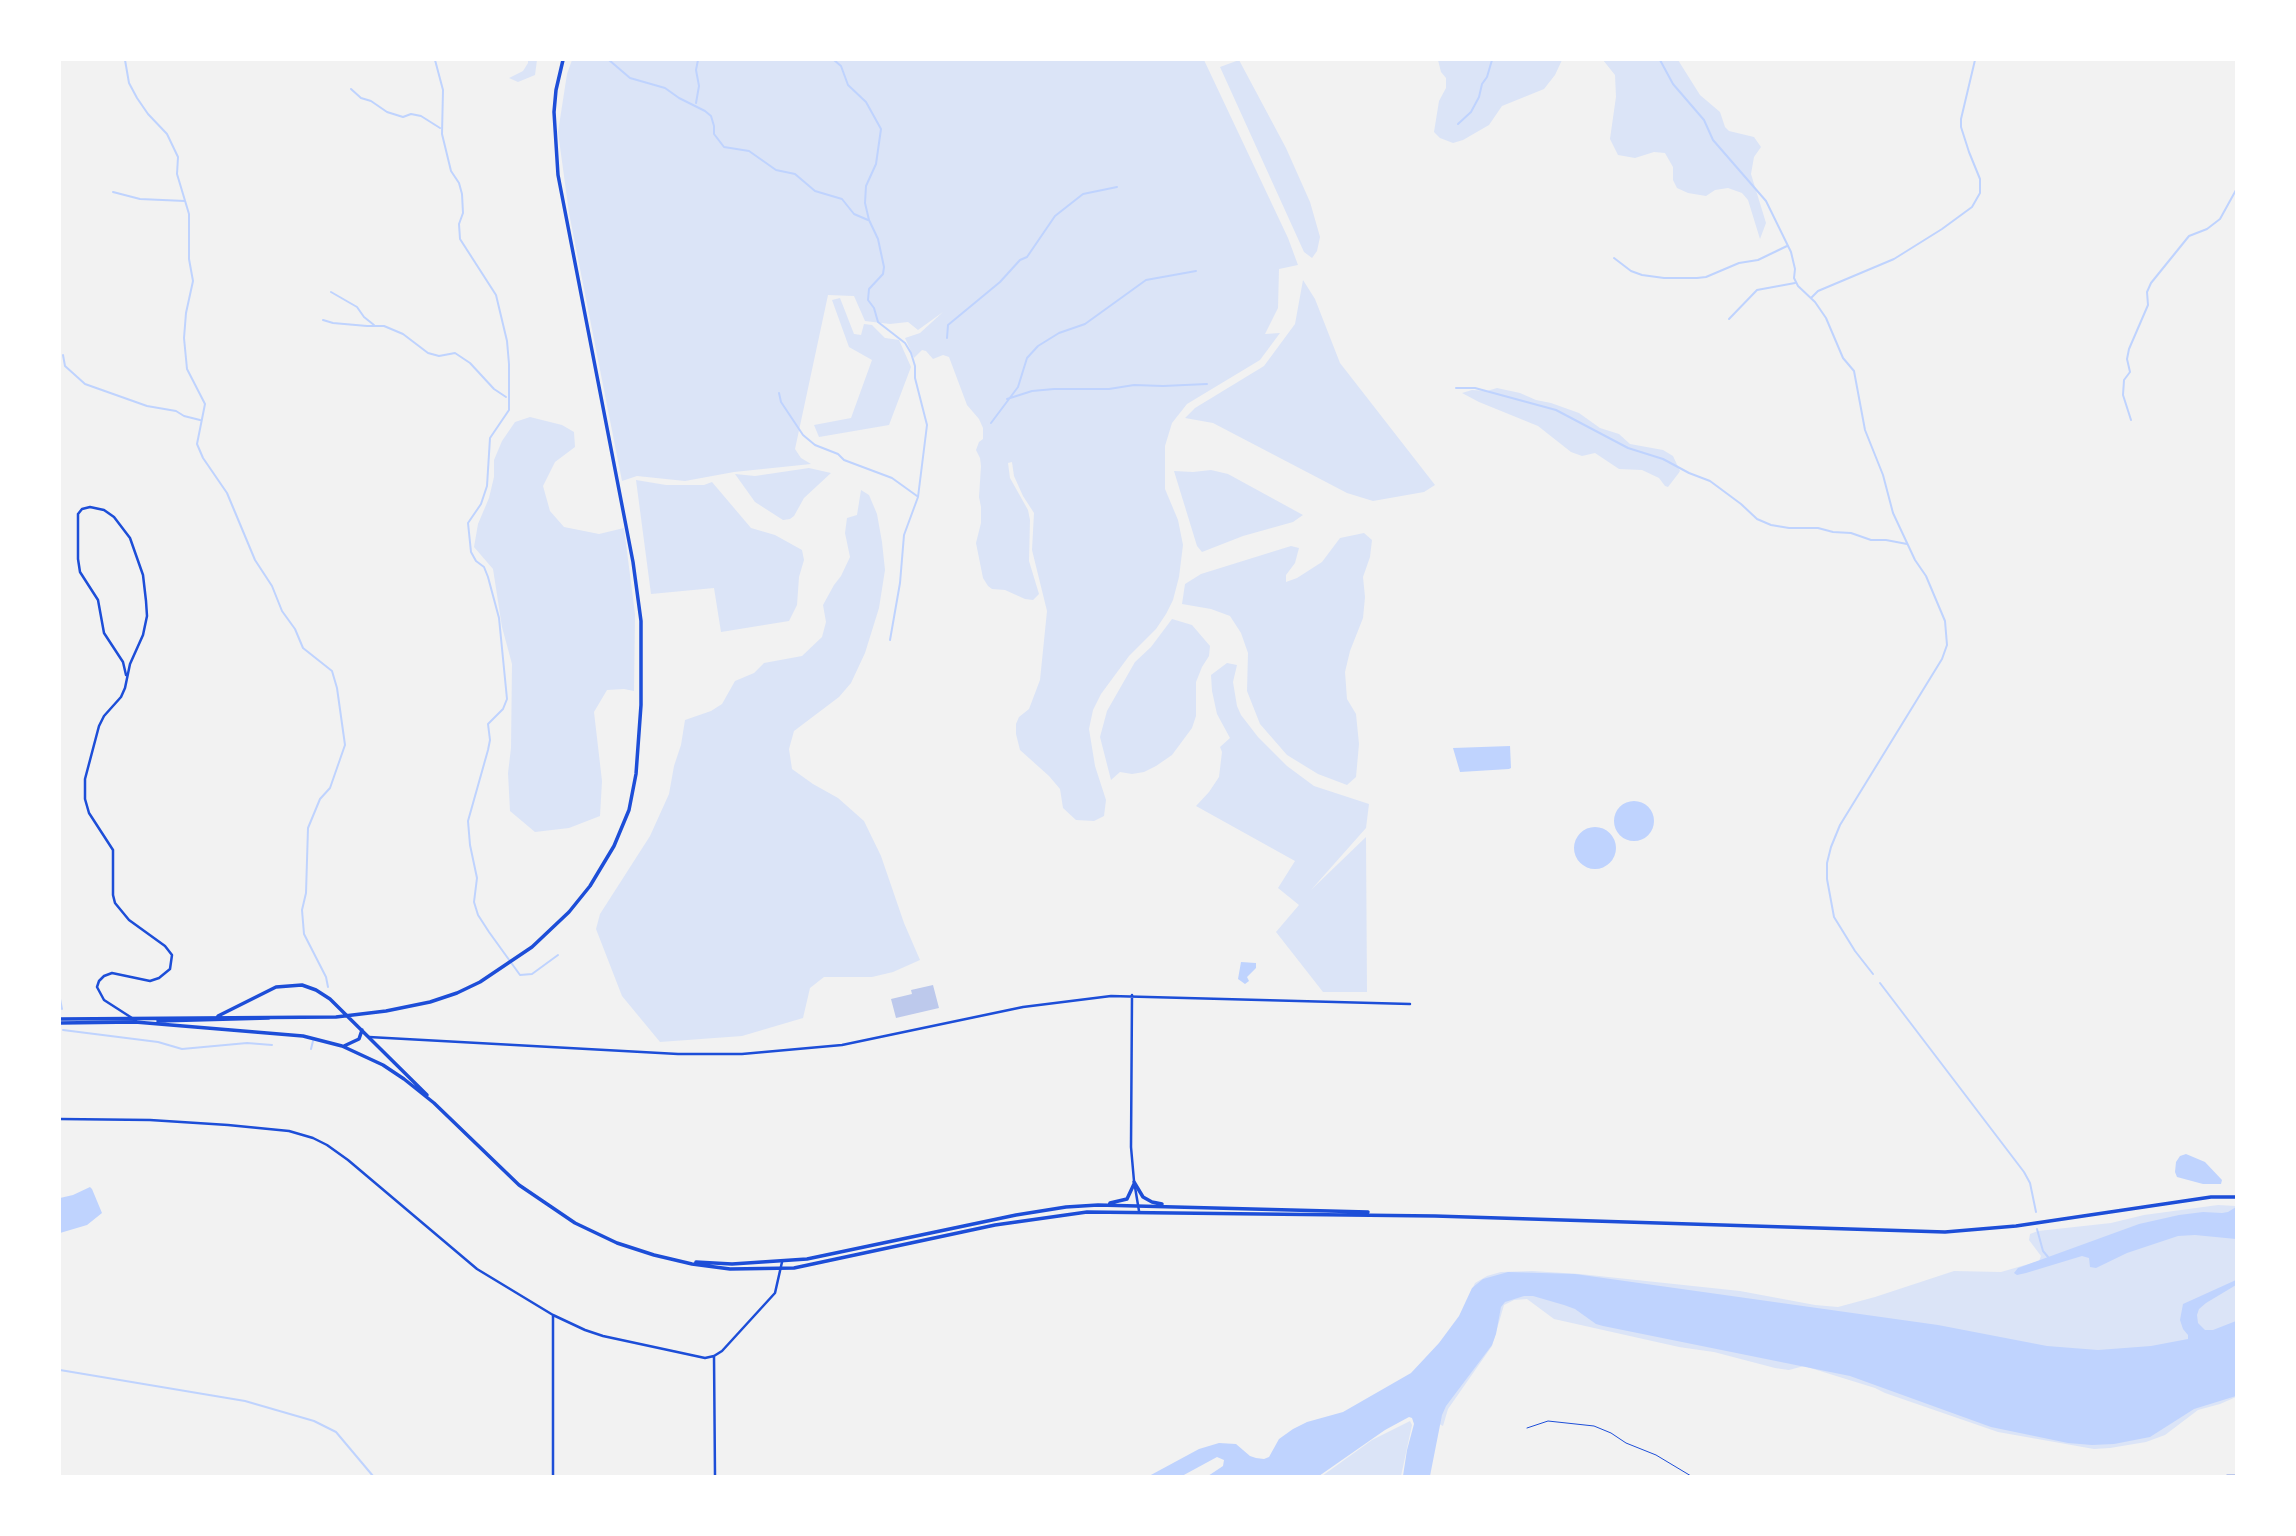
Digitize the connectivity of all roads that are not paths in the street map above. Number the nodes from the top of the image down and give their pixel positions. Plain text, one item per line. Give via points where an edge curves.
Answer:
1 (563, 60) edge
2 (126, 675) junction
3 (1132, 995) junction
4 (1410, 1004) dead end
5 (216, 1017) junction
6 (292, 1017) junction
7 (134, 1020) junction
8 (60, 1021) edge
9 (362, 1030) junction
10 (369, 1037) junction
11 (342, 1046) junction
12 (434, 1103) junction
13 (60, 1119) edge
14 (1134, 1182) junction
15 (2236, 1197) edge
16 (1098, 1205) junction
17 (1139, 1206) junction
18 (1178, 1206) junction
19 (1139, 1211) junction
20 (1405, 1215) junction
21 (680, 1261) junction
22 (782, 1262) junction
23 (781, 1270) junction
24 (553, 1315) junction
25 (714, 1356) junction
26 (553, 1476) edge
27 (715, 1476) edge
28 (2227, 1476) edge
29 (2236, 1476) edge

1 - 6 main road via 554,112 558,175 640,606 642,705 634,789 621,832 598,874 569,912 494,975 457,993 409,1007 336,1017
2 - 2 street via 147,616 143,575 125,528 104,510 90,507 78,514 80,572 98,600 104,633
2 - 7 street via 121,697 99,726 85,790 89,813 113,850 115,903 172,955 170,969 150,982 112,973 99,981 97,988 104,1000
3 - 4 street
3 - 10 street via 1023,1007 842,1045 752,1053 678,1054
3 - 14 street
5 - 6 main road
5 - 7 main road
5 - 9 main road via 276,987 302,985 322,993
6 - 7 main road
7 - 8 main road
7 - 11 main road via 303,1036
9 - 10 main road
9 - 11 main road via 359,1039
10 - 12 main road
11 - 12 main road via 392,1070
12 - 21 main road via 507,1175 558,1213 617,1243
13 - 24 street via 228,1125 313,1138 348,1160 477,1269
14 - 16 main road via 1126,1199
14 - 17 street
14 - 18 main road via 1149,1200
15 - 20 main road via 1945,1232
16 - 17 main road
16 - 22 main road via 1017,1215
17 - 18 main road
17 - 19 street
18 - 20 main road
19 - 20 main road
19 - 23 main road via 1022,1220
21 - 22 main road
21 - 23 main road via 730,1269
22 - 23 street
23 - 25 street via 772,1298
24 - 25 street via 603,1336 705,1358
24 - 26 street
25 - 27 street
28 - 29 street

